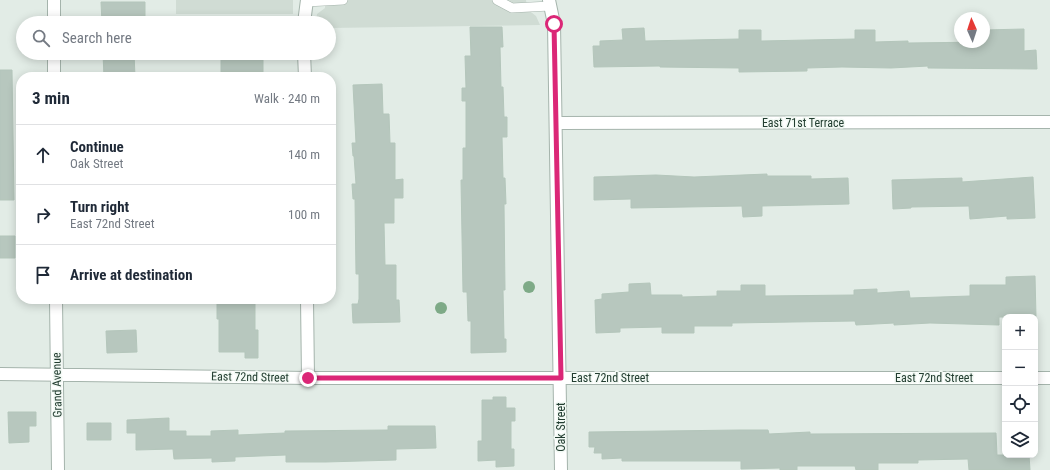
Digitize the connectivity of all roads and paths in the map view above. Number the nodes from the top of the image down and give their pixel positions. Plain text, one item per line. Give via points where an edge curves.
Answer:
1 (54, 0) edge
2 (343, 0) edge
3 (497, 0) edge
4 (307, 1) edge
5 (549, 3) edge
6 (54, 16) edge
7 (305, 16) edge
8 (54, 60) edge
9 (304, 60) edge
10 (54, 72) edge
11 (305, 72) edge
12 (1050, 122) edge
13 (557, 123) junction
14 (56, 304) edge
15 (307, 304) edge
16 (0, 374) edge
17 (56, 374) junction
18 (308, 378) junction
19 (561, 378) junction
20 (1002, 378) edge
21 (1038, 378) edge
22 (1050, 378) edge
23 (58, 470) edge
24 (561, 470) edge

1 - 6 street
2 - 4 lane
3 - 5 lane via 512,8
4 - 7 street
5 - 13 street, Oak Street via 554,24
8 - 10 street
9 - 11 street
12 - 13 street, East 71st Terrace
13 - 19 street, Oak Street
14 - 17 street, Grand Avenue
15 - 18 street
16 - 17 street, East 72nd Street
17 - 18 street, East 72nd Street
17 - 23 street, Grand Avenue
18 - 19 street, East 72nd Street
19 - 20 street, East 72nd Street
19 - 24 street, Oak Street
21 - 22 street

